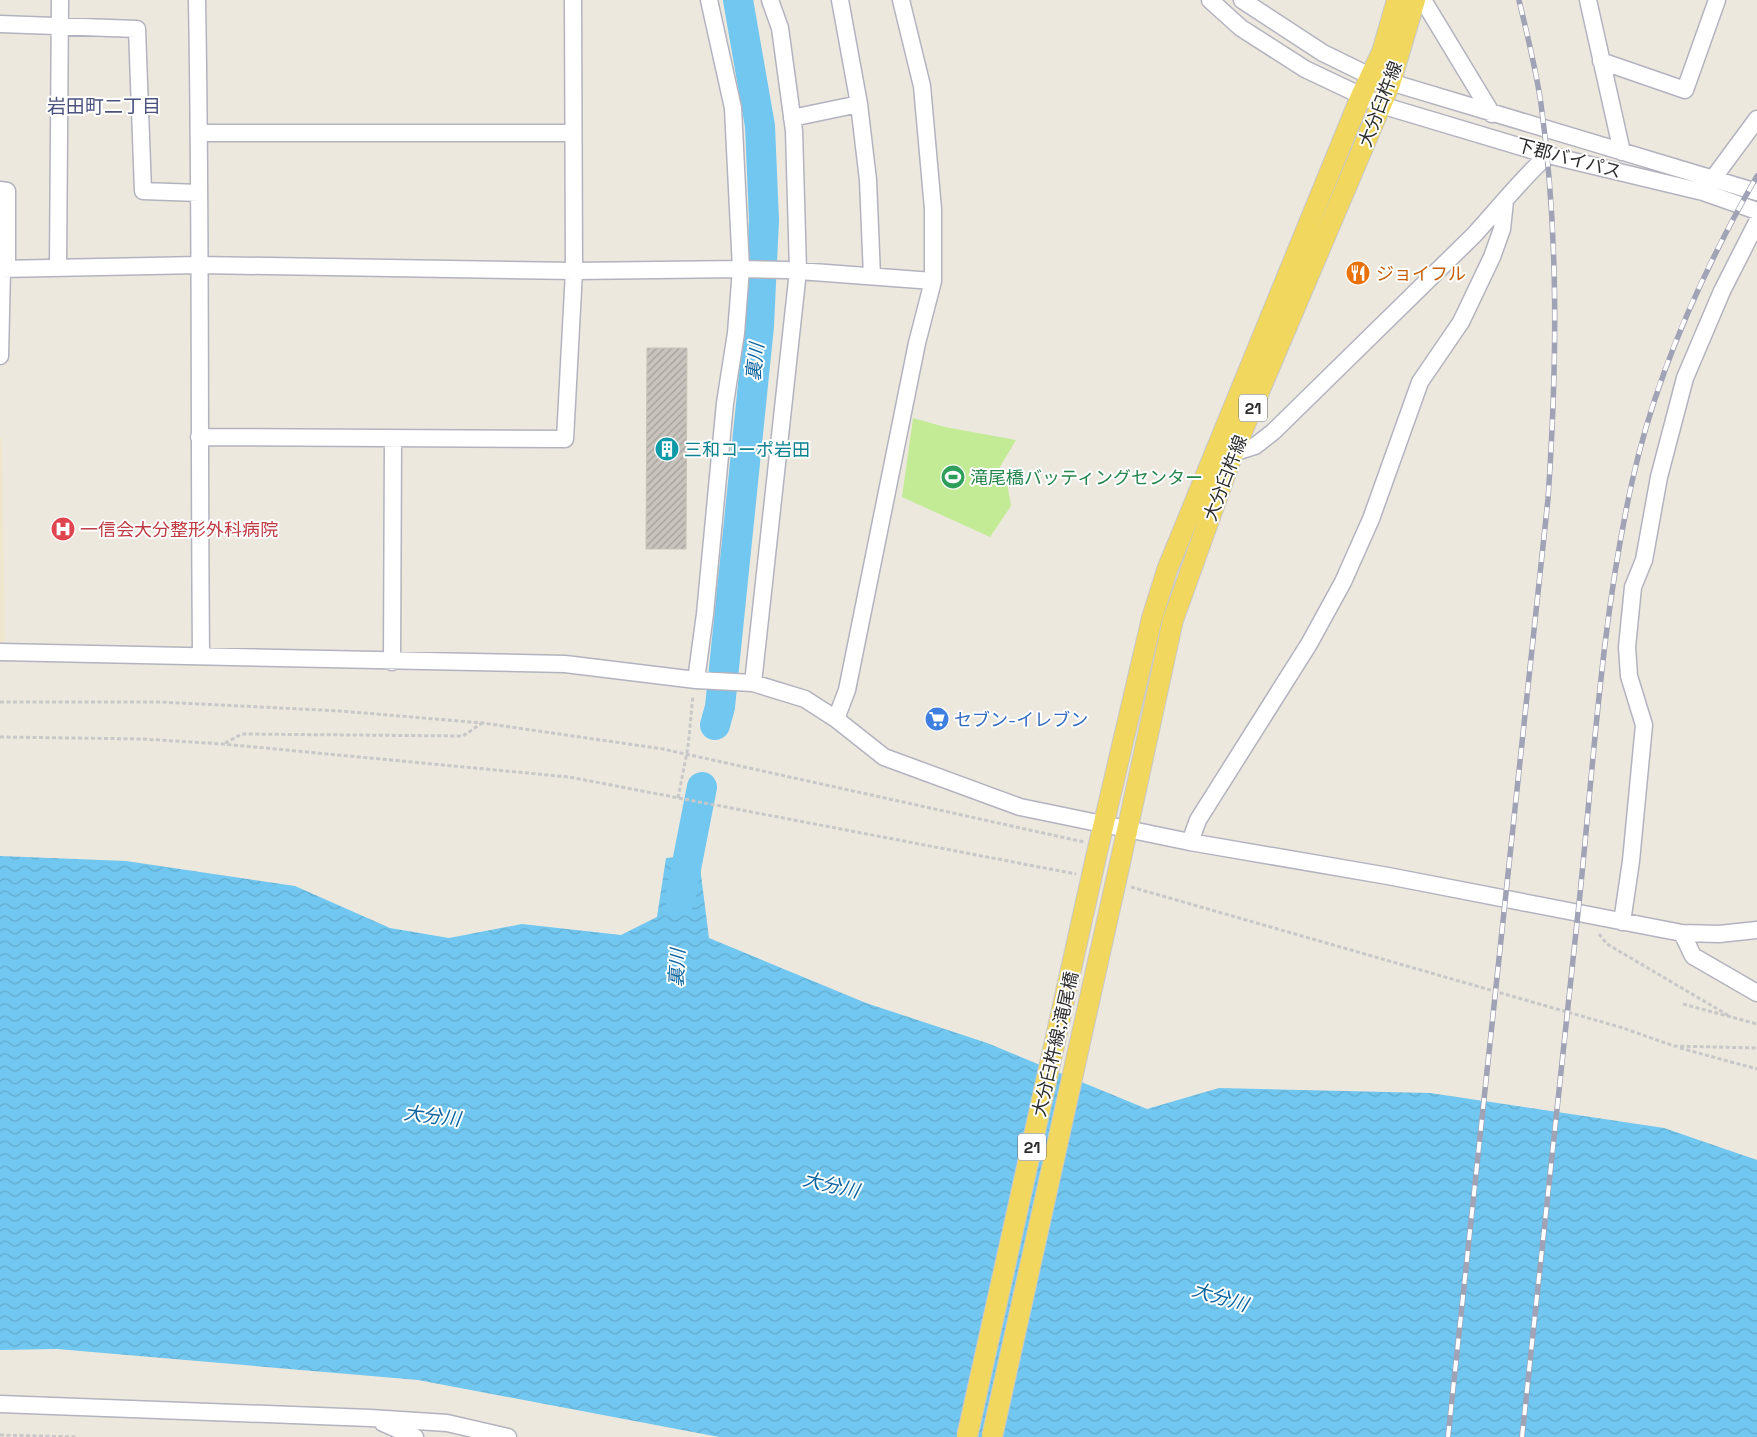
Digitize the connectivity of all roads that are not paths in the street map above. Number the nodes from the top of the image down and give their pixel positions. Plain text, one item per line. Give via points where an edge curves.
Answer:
1 (60, 0) edge
2 (197, 0) edge
3 (573, 0) edge
4 (709, 0) edge
5 (770, 0) edge
6 (840, 0) edge
7 (901, 0) edge
8 (1210, 0) edge
9 (1242, 0) edge
10 (1397, 0) edge
11 (1415, 0) edge
12 (1423, 0) edge
13 (1588, 0) edge
14 (1717, 0) edge
15 (0, 24) edge
16 (60, 27) junction
17 (1601, 60) junction
18 (1370, 76) junction
19 (1390, 84) junction
20 (1361, 96) junction
21 (859, 104) junction
22 (1381, 105) junction
23 (1492, 114) junction
24 (792, 118) junction
25 (1757, 119) edge
26 (572, 132) junction
27 (200, 133) junction
28 (1622, 152) junction
29 (1548, 155) junction
30 (1714, 178) junction
31 (0, 190) edge
32 (1703, 192) junction
33 (1757, 192) edge
34 (199, 193) junction
35 (1505, 201) junction
36 (1757, 211) edge
37 (1757, 222) edge
38 (200, 265) junction
39 (58, 268) junction
40 (3, 269) edge
41 (746, 270) junction
42 (792, 270) junction
43 (574, 271) junction
44 (872, 276) junction
45 (933, 281) junction
46 (0, 356) edge
47 (198, 437) junction
48 (393, 439) junction
49 (1233, 453) junction
50 (0, 652) edge
51 (201, 654) junction
52 (392, 662) junction
53 (700, 680) junction
54 (753, 683) junction
55 (836, 718) junction
56 (1104, 822) junction
57 (1127, 828) junction
58 (1190, 842) junction
59 (1622, 922) junction
60 (1757, 930) edge
61 (1682, 933) junction
62 (1757, 993) edge
63 (0, 1404) edge
64 (370, 1418) junction
65 (415, 1437) edge
66 (508, 1437) edge
67 (968, 1437) edge
68 (992, 1437) edge

1 - 16 street
2 - 27 street
3 - 26 street
4 - 41 street via 733,108
5 - 24 street via 780,28
6 - 21 street
7 - 45 street via 922,86 933,209
8 - 20 street, 下郡バイパス via 1241,28 1305,69
9 - 18 street, 下郡バイパス via 1323,53
10 - 18 main road, 大分臼杵線 / 21 via 1382,52
11 - 19 main road, 大分臼杵線 / 21
12 - 23 street
13 - 17 street
14 - 17 street via 1685,90
15 - 16 street
16 - 34 street via 138,29 142,191
16 - 39 street
17 - 28 street
18 - 19 street, 下郡バイパス
18 - 20 main road, 大分臼杵線 / 21
19 - 22 main road, 大分臼杵線 / 21
19 - 23 street, 下郡バイパス
20 - 22 street, 下郡バイパス
20 - 56 main road, 大分臼杵線 / 21 via 1167,570 1152,618
21 - 24 street
21 - 44 street via 868,180
22 - 29 street, 下郡バイパス
22 - 49 main road, 大分臼杵線 / 21
23 - 28 street, 下郡バイパス
24 - 42 street
25 - 30 street
26 - 27 street
26 - 43 street
27 - 34 street
28 - 30 street, 下郡バイパス
29 - 32 street, 下郡バイパス
29 - 35 street via 1530,170
30 - 32 street
30 - 33 street, 下郡バイパス
31 - 40 street via 7,190
32 - 36 street, 下郡バイパス
34 - 38 street
35 - 49 street via 1273,432 1255,446
35 - 58 street via 1502,230 1492,257 1461,322 1420,382 1371,519 1343,582 1309,644 1198,820
37 - 59 street via 1722,291 1685,378 1659,477 1644,560 1633,587 1627,647 1630,676 1644,725
38 - 39 street
38 - 43 street
38 - 47 street
39 - 40 street
40 - 46 street
41 - 42 street
41 - 43 street
41 - 53 street via 725,403
42 - 44 street
42 - 54 street
43 - 48 street via 565,440
44 - 45 street
45 - 55 street via 917,343 847,690
47 - 48 street
47 - 51 street
48 - 52 street
49 - 57 main road, 大分臼杵線 / 21 via 1173,620
50 - 51 street
51 - 52 street
52 - 53 street via 566,664
53 - 54 street
54 - 55 street via 805,699
55 - 56 street via 884,757 1020,807
56 - 57 street
56 - 67 main road, 大分臼杵線;滝尾橋 / 21, bridge
57 - 58 street
57 - 68 main road, 大分臼杵線;滝尾橋 / 21, bridge
58 - 59 street via 1388,876
59 - 61 street
60 - 61 street
61 - 62 street via 1693,956
63 - 64 street
64 - 65 street
64 - 66 street via 447,1423

